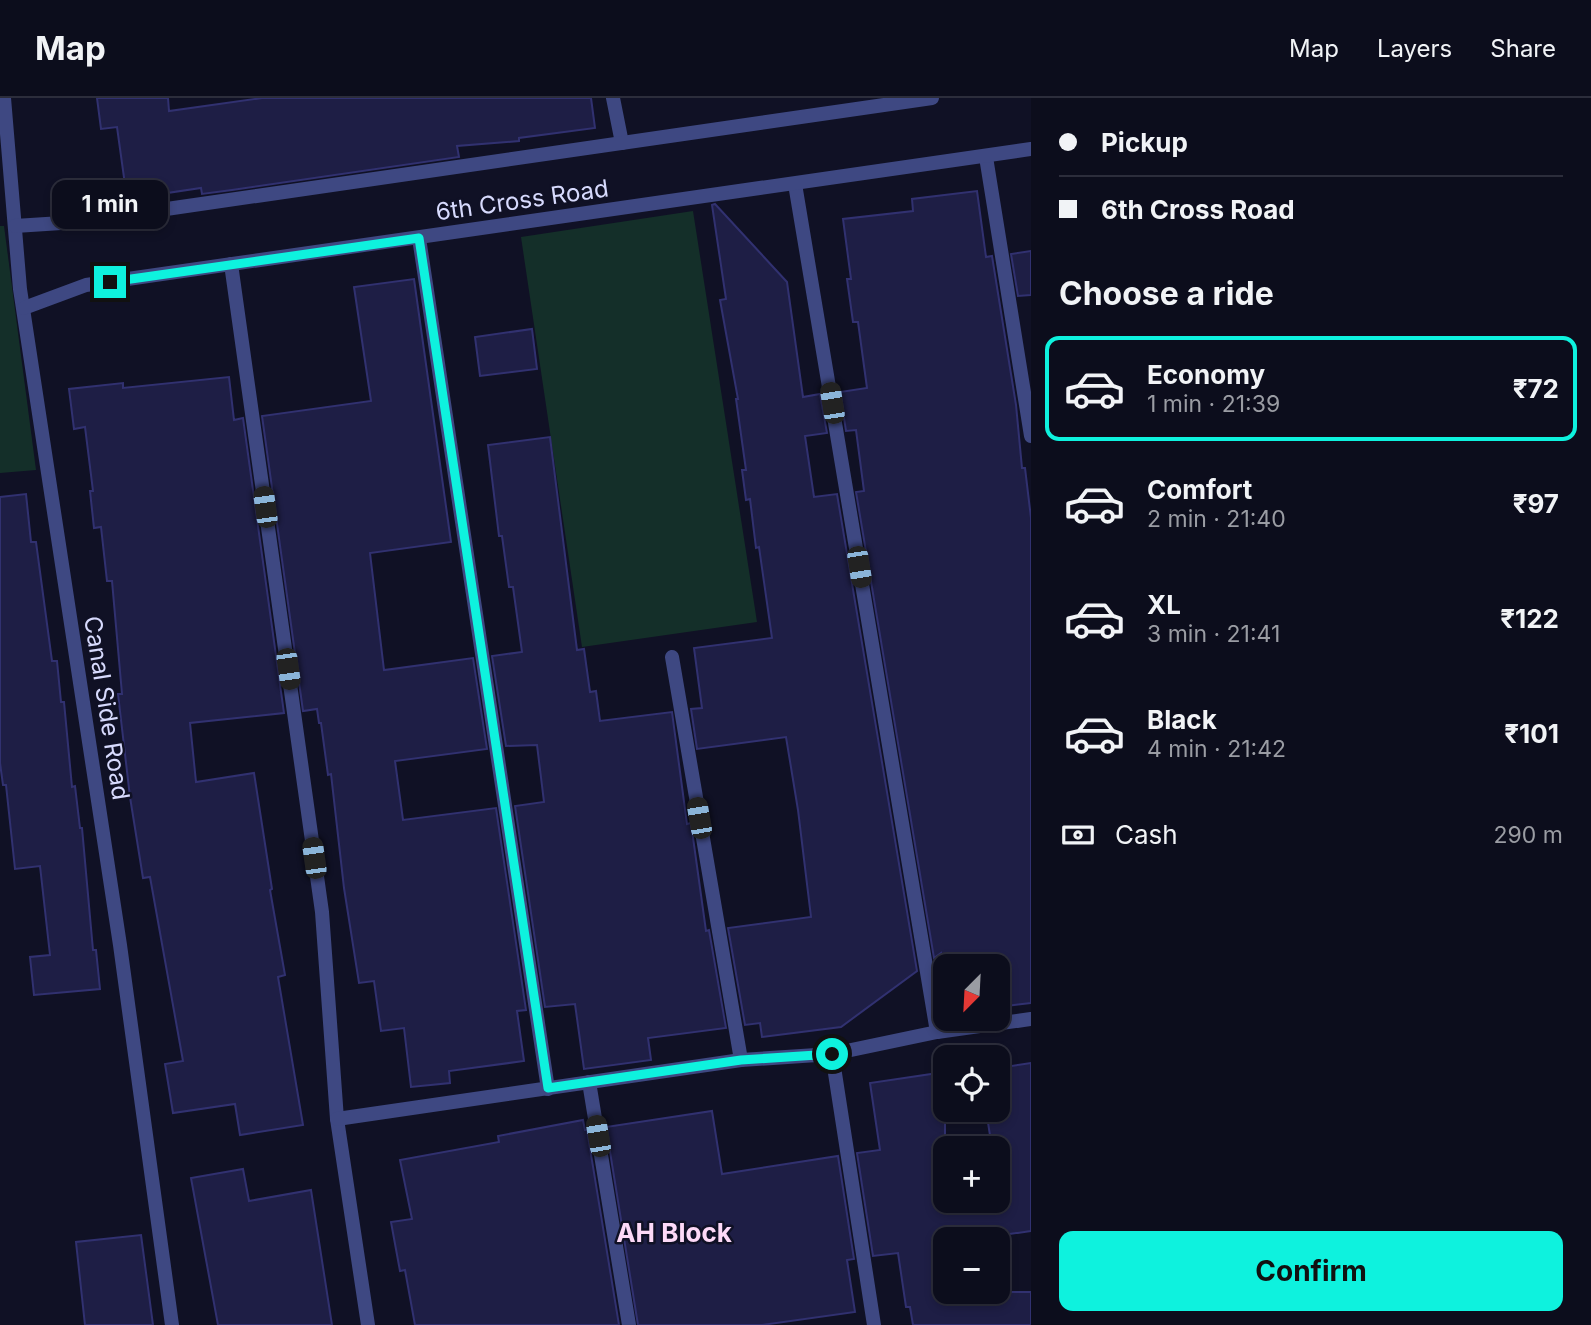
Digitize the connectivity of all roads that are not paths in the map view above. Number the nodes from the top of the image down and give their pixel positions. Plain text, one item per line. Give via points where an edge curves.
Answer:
1 (4, 98) edge
2 (613, 98) edge
3 (932, 98) edge
4 (622, 143) junction
5 (1031, 149) edge
6 (986, 157) junction
7 (795, 184) junction
8 (15, 226) junction
9 (419, 238) junction
10 (231, 264) junction
11 (23, 308) junction
12 (1031, 436) edge
13 (672, 657) dead end
14 (1031, 1019) edge
15 (937, 1032) junction
16 (832, 1054) junction
17 (741, 1060) junction
18 (589, 1082) junction
19 (548, 1088) junction
20 (337, 1119) junction
21 (172, 1325) edge
22 (368, 1325) edge
23 (629, 1325) edge
24 (874, 1325) edge

1 - 8 street, Canal Side Road
2 - 4 street
3 - 4 street
4 - 8 street via 77,222
5 - 6 street, 6th Cross Road
6 - 7 street, 6th Cross Road
6 - 12 street
7 - 9 street, 6th Cross Road
7 - 15 street
8 - 11 street, Canal Side Road
9 - 10 street, 6th Cross Road
9 - 19 street
10 - 11 street, 6th Cross Road via 86,285
10 - 20 street via 322,912
11 - 21 street, Canal Side Road via 120,945
13 - 17 street
14 - 15 street
15 - 16 street
16 - 17 street
16 - 24 street
17 - 18 street
18 - 19 street
18 - 23 street
19 - 20 street
20 - 22 street

